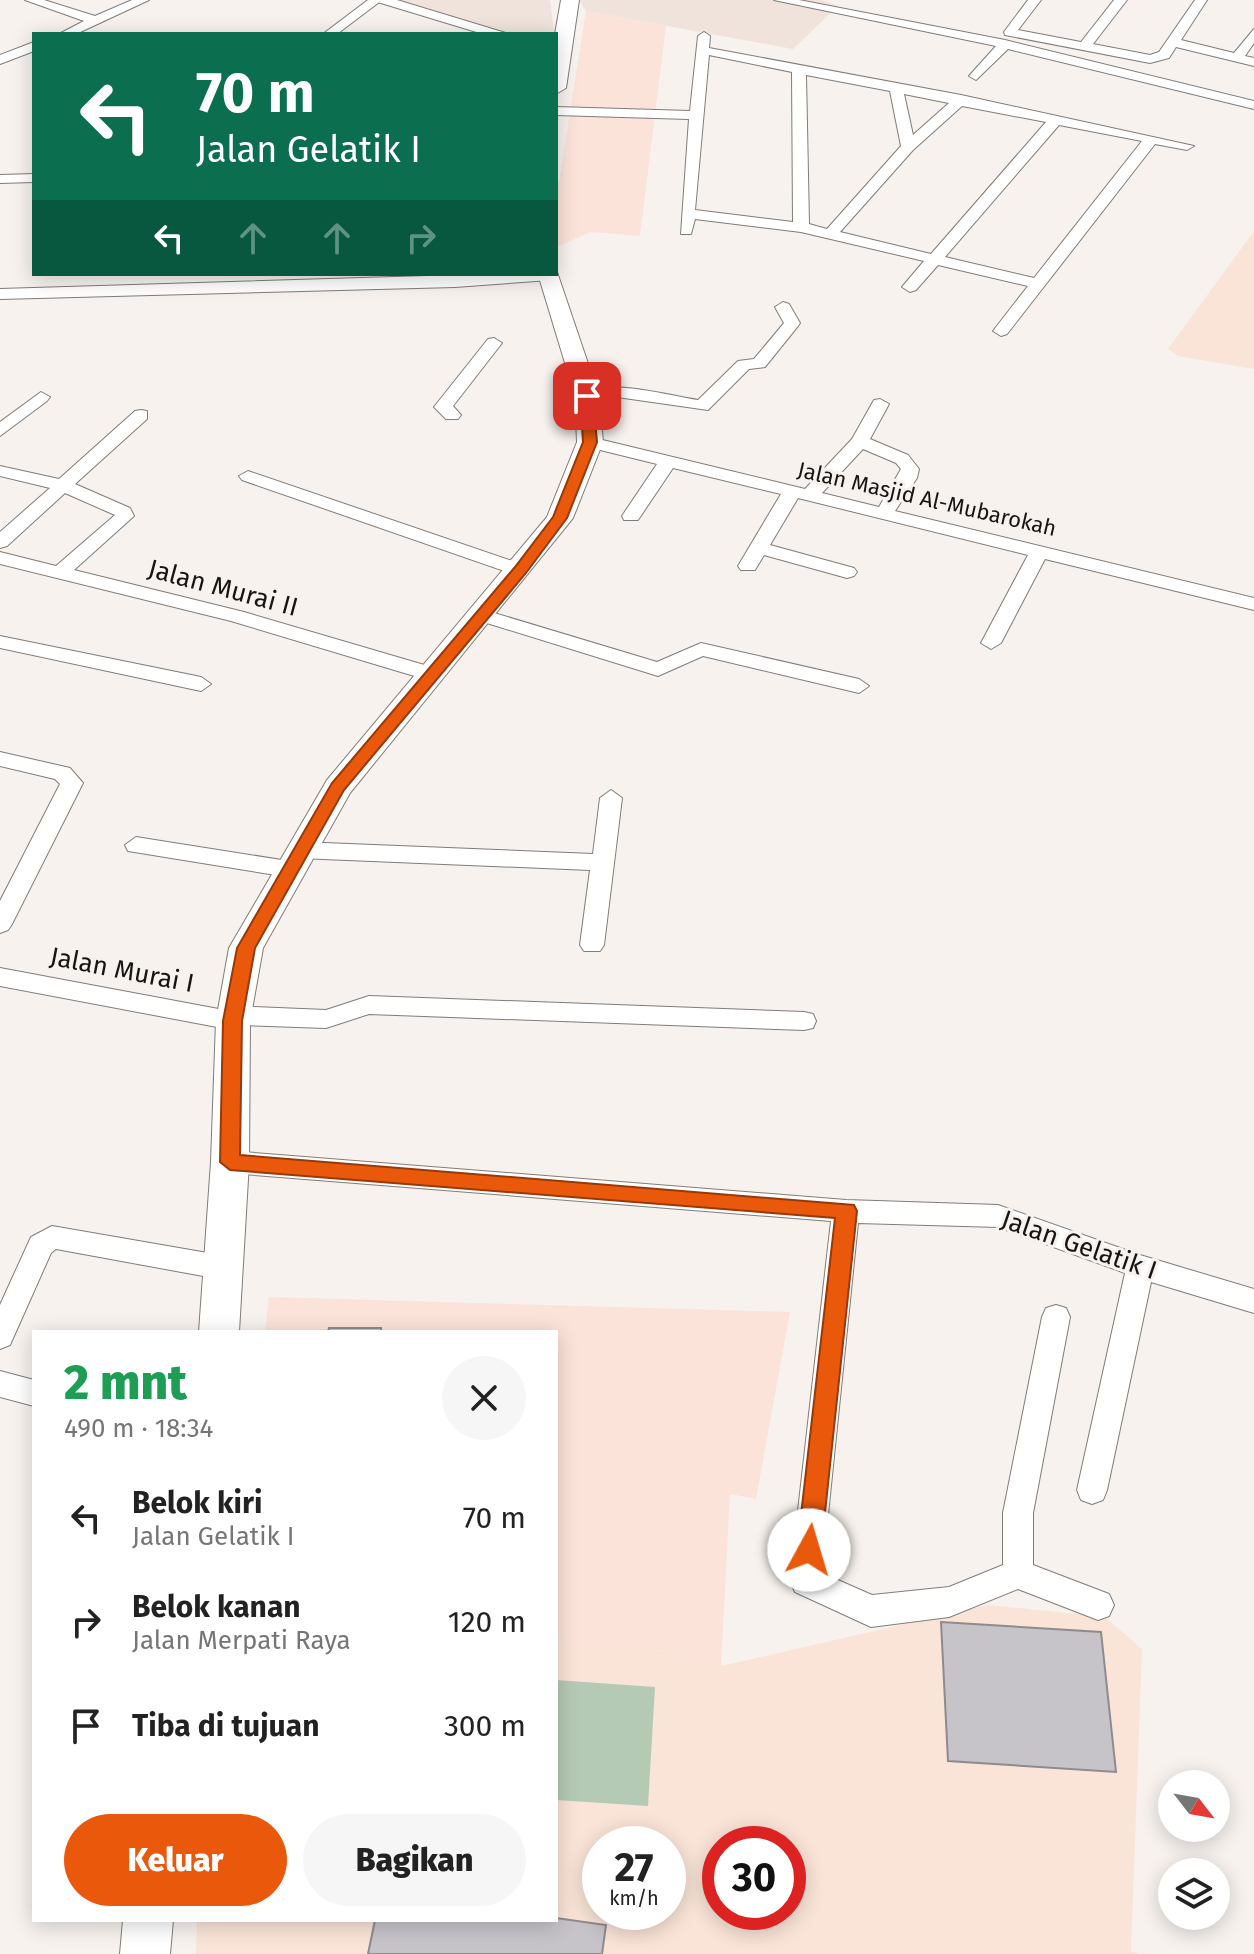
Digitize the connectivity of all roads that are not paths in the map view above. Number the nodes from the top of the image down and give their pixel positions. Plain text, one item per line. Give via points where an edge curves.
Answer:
1 (31, 0) edge
2 (143, 0) edge
3 (378, 0) edge
4 (570, 0) edge
5 (780, 0) edge
6 (1035, 0) edge
7 (1121, 0) edge
8 (1201, 0) edge
9 (97, 21) junction
10 (70, 32) edge
11 (332, 32) edge
12 (494, 32) edge
13 (1254, 33) edge
14 (704, 34) dead end
15 (1172, 42) junction
16 (1005, 44) junction
17 (32, 47) edge
18 (1084, 47) junction
19 (560, 48) edge
20 (702, 50) junction
21 (1237, 58) junction
22 (0, 60) edge
23 (1254, 62) edge
24 (558, 68) edge
25 (799, 68) junction
26 (976, 76) dead end
27 (896, 87) junction
28 (961, 99) junction
29 (1254, 105) edge
30 (558, 111) edge
31 (697, 115) junction
32 (1056, 119) junction
33 (1151, 139) junction
34 (1187, 146) dead end
35 (908, 147) junction
36 (32, 178) edge
37 (0, 179) edge
38 (801, 227) junction
39 (830, 234) junction
40 (934, 259) junction
41 (526, 276) edge
42 (551, 276) edge
43 (1038, 284) junction
44 (910, 287) dead end
45 (0, 294) edge
46 (783, 307) dead end
47 (1001, 331) dead end
48 (494, 343) dead end
49 (587, 396) junction
50 (41, 397) dead end
51 (880, 404) dead end
52 (141, 415) dead end
53 (452, 415) dead end
54 (0, 431) edge
55 (860, 441) junction
56 (590, 442) junction
57 (669, 460) junction
58 (0, 471) edge
59 (248, 476) dead end
60 (62, 485) junction
61 (800, 494) junction
62 (883, 514) junction
63 (631, 516) dead end
64 (0, 542) edge
65 (759, 548) junction
66 (1040, 550) junction
67 (0, 558) edge
68 (748, 566) dead end
69 (520, 570) junction
70 (847, 572) dead end
71 (59, 573) junction
72 (1254, 604) edge
73 (481, 615) junction
74 (0, 642) edge
75 (991, 643) dead end
76 (431, 674) junction
77 (201, 684) dead end
78 (859, 686) dead end
79 (2, 759) dead end
80 (611, 798) dead end
81 (136, 845) dead end
82 (293, 860) junction
83 (602, 862) junction
84 (0, 924) edge
85 (592, 945) dead end
86 (0, 977) edge
87 (233, 1018) junction
88 (804, 1021) dead end
89 (230, 1162) junction
90 (846, 1211) junction
91 (1140, 1267) junction
92 (225, 1268) junction
93 (1254, 1301) edge
94 (1056, 1317) dead end
95 (219, 1330) edge
96 (0, 1336) edge
97 (0, 1384) edge
98 (32, 1392) edge
99 (1092, 1490) dead end
100 (1018, 1574) junction
101 (1098, 1605) dead end
102 (148, 1922) edge
103 (145, 1954) edge

1 - 9 street
2 - 9 street
3 - 11 street
3 - 12 street
4 - 19 main road
5 - 16 street
6 - 18 street via 1010,32
7 - 18 street
8 - 15 street
9 - 10 street
13 - 21 street
14 - 20 street
15 - 18 street via 1164,55 1150,59
15 - 21 street
16 - 26 street
16 - 29 street
17 - 22 street
19 - 24 main road
20 - 25 street
20 - 31 street
21 - 23 street
25 - 27 street
25 - 38 street
27 - 28 street
27 - 35 street
28 - 32 street
28 - 35 street
30 - 31 street
31 - 38 street via 687,223
32 - 33 street
32 - 40 street
33 - 34 street
33 - 43 street
35 - 39 street
36 - 37 street
38 - 39 street
39 - 40 street
40 - 43 street
40 - 44 street
41 - 45 street
42 - 49 main road
43 - 47 street
46 - 49 street via 792,323 759,363 744,365 708,403 693,406 617,392
48 - 53 street via 443,407
49 - 56 main road
50 - 54 street
51 - 55 street
52 - 60 street
55 - 61 street
55 - 62 street via 902,459 910,469
56 - 57 street, Jalan Masjid Al-Mubarokah
56 - 69 main road via 560,518
57 - 61 street, Jalan Masjid Al-Mubarokah
57 - 63 street
58 - 60 street
59 - 69 street
60 - 64 street
60 - 71 street via 125,516
61 - 62 street, Jalan Masjid Al-Mubarokah
61 - 65 street
62 - 66 street, Jalan Masjid Al-Mubarokah
65 - 68 street
65 - 70 street
66 - 72 street, Jalan Masjid Al-Mubarokah
66 - 75 street
67 - 71 street, Jalan Murai II
69 - 73 main road
71 - 76 street, Jalan Murai II via 237,616
73 - 76 main road
73 - 78 street via 658,669 701,649
74 - 77 street
76 - 82 main road via 338,787
79 - 84 street via 62,773 72,783
80 - 83 street
81 - 82 street
82 - 83 street
82 - 87 main road via 246,948
83 - 85 street
86 - 87 street, Jalan Murai I
87 - 88 street, Jalan Murai I via 326,1019 369,1005
87 - 89 main road
89 - 90 street, Jalan Gelatik I
89 - 92 main road
90 - 91 street, Jalan Gelatik I via 998,1216
90 - 100 street via 806,1581 871,1611 949,1602
91 - 93 street, Jalan Gelatik I
91 - 99 street
92 - 95 main road
92 - 96 street via 52,1237 41,1245
94 - 100 street via 1018,1513
97 - 98 street
100 - 101 street
102 - 103 main road

